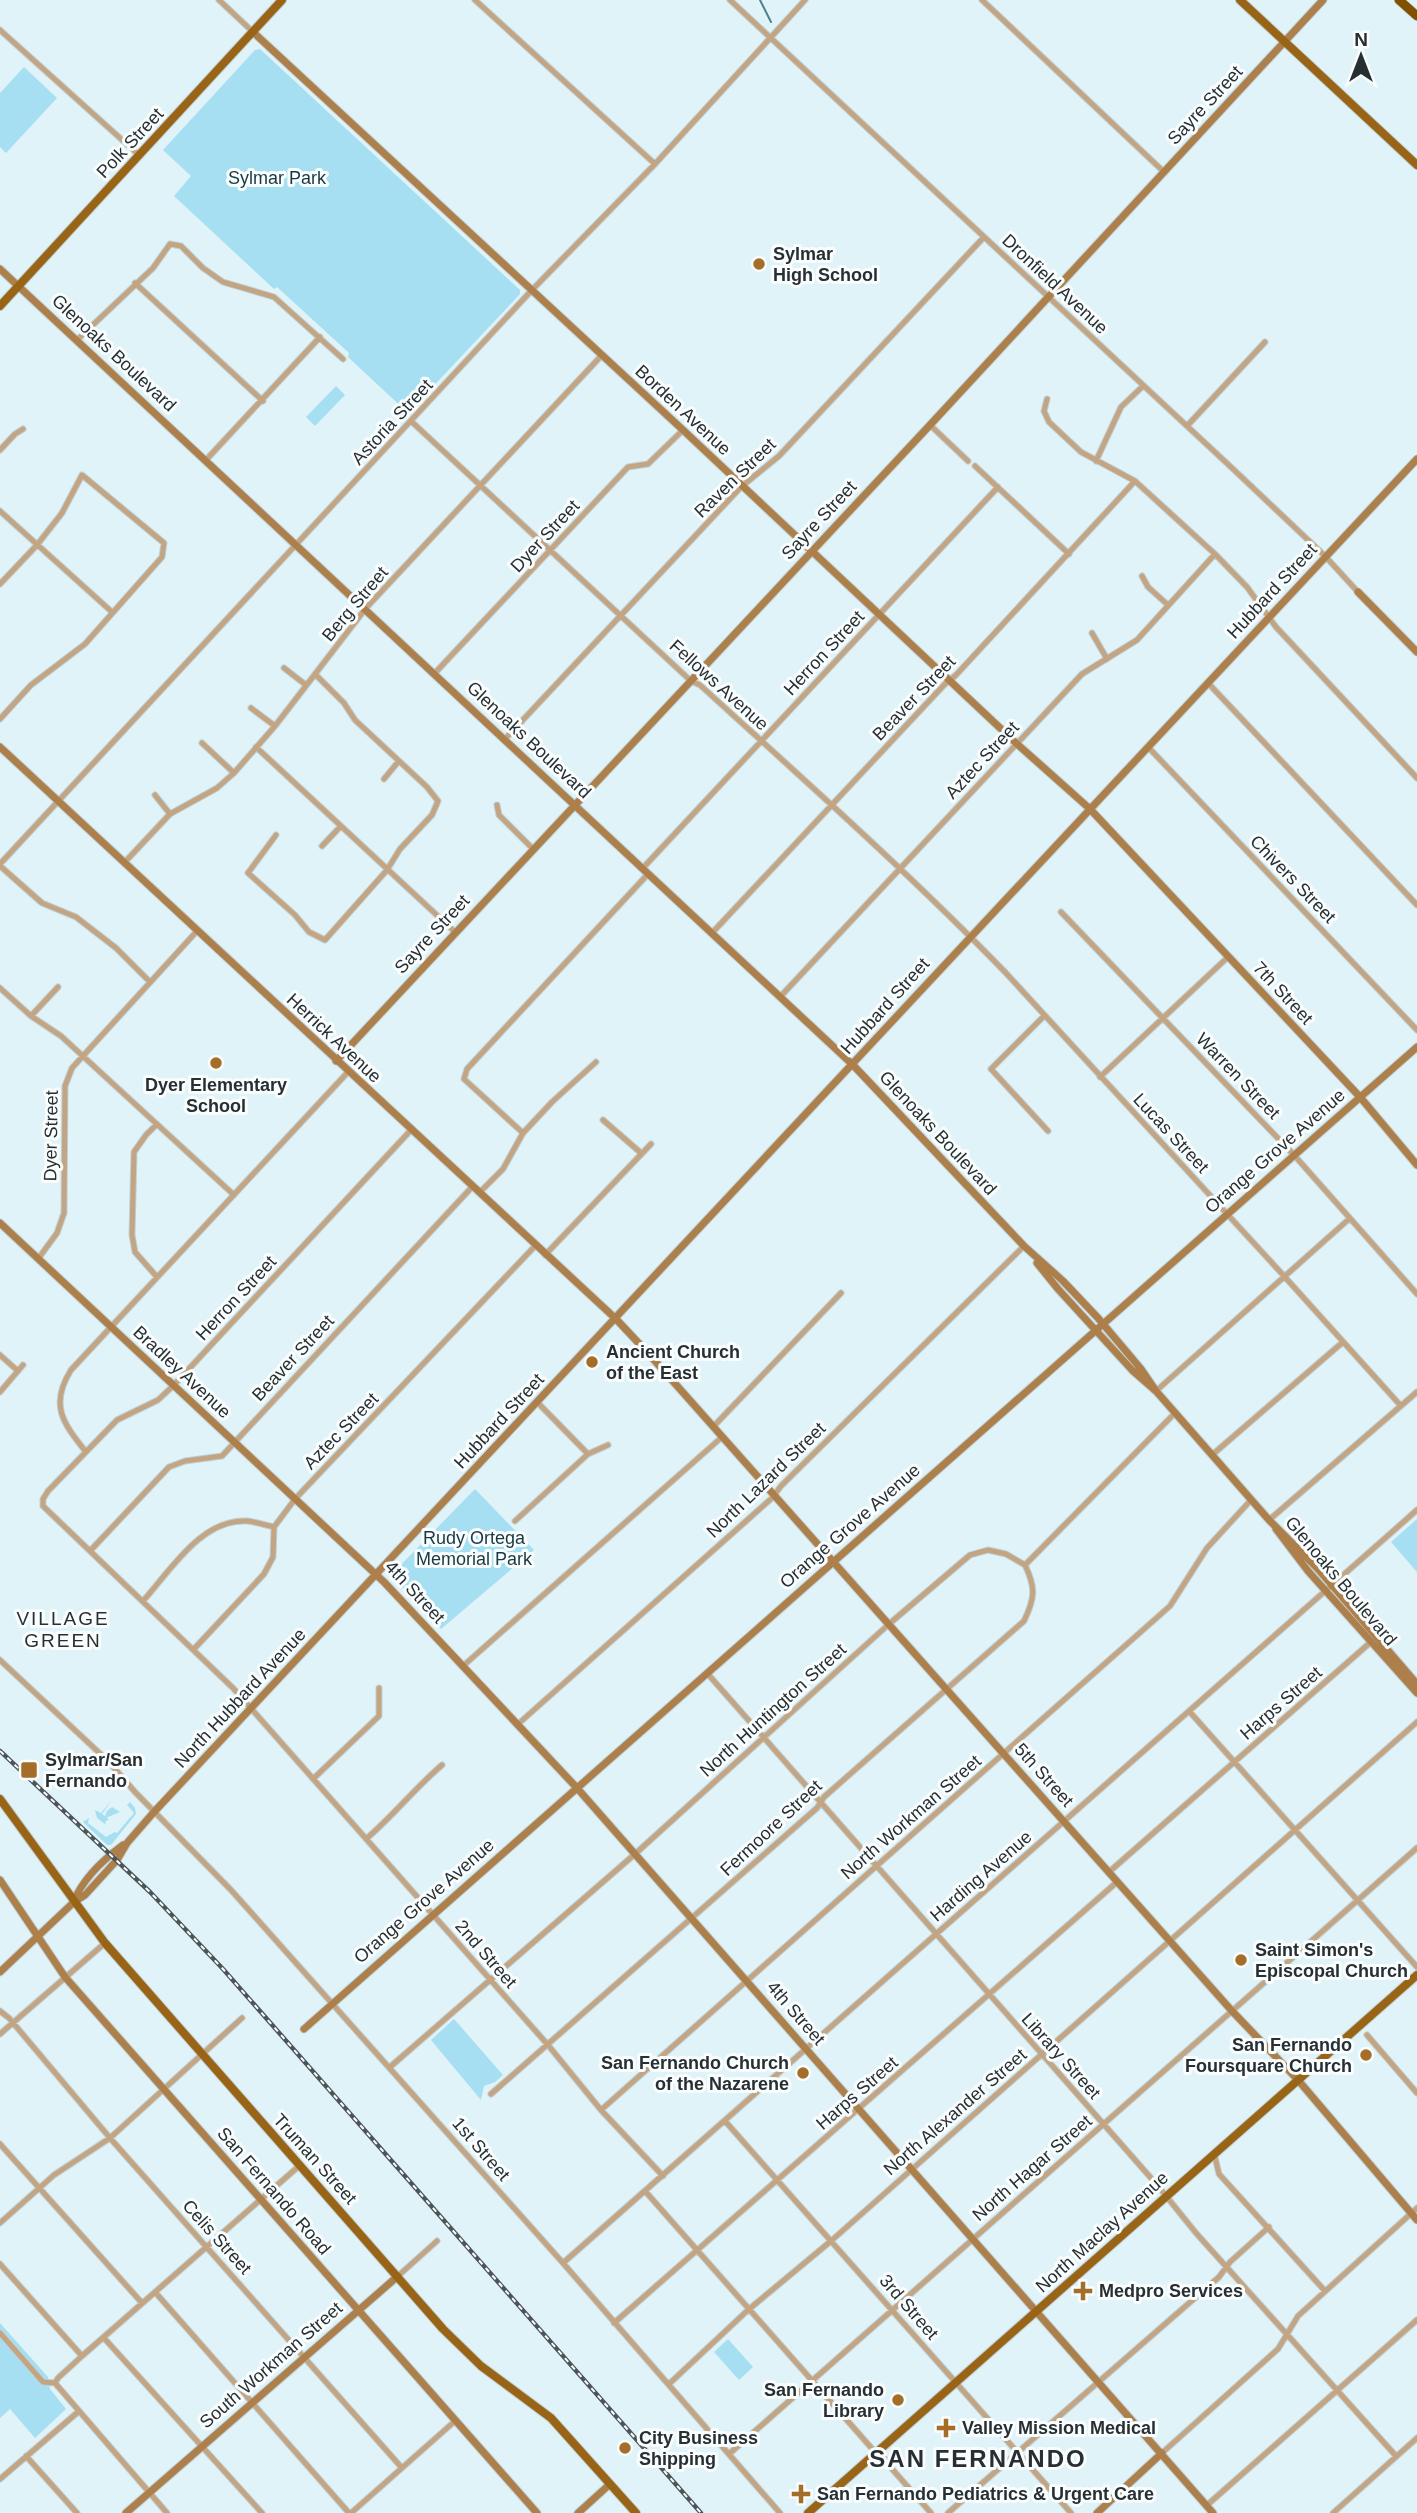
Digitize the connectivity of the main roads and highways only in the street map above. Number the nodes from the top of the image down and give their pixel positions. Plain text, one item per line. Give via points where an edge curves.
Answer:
1 (282, 0) edge
2 (1240, 0) edge
3 (1399, 0) edge
4 (1417, 16) edge
5 (1417, 165) edge
6 (0, 306) edge
7 (0, 1799) edge
8 (1417, 1975) edge
9 (636, 2513) edge
10 (808, 2513) edge

1 - 6 main road, Polk Street
2 - 5 main road
3 - 4 highway
7 - 9 main road, Truman Street via 105,1943 299,2166 473,2359 551,2418
8 - 10 main road, North Maclay Avenue

